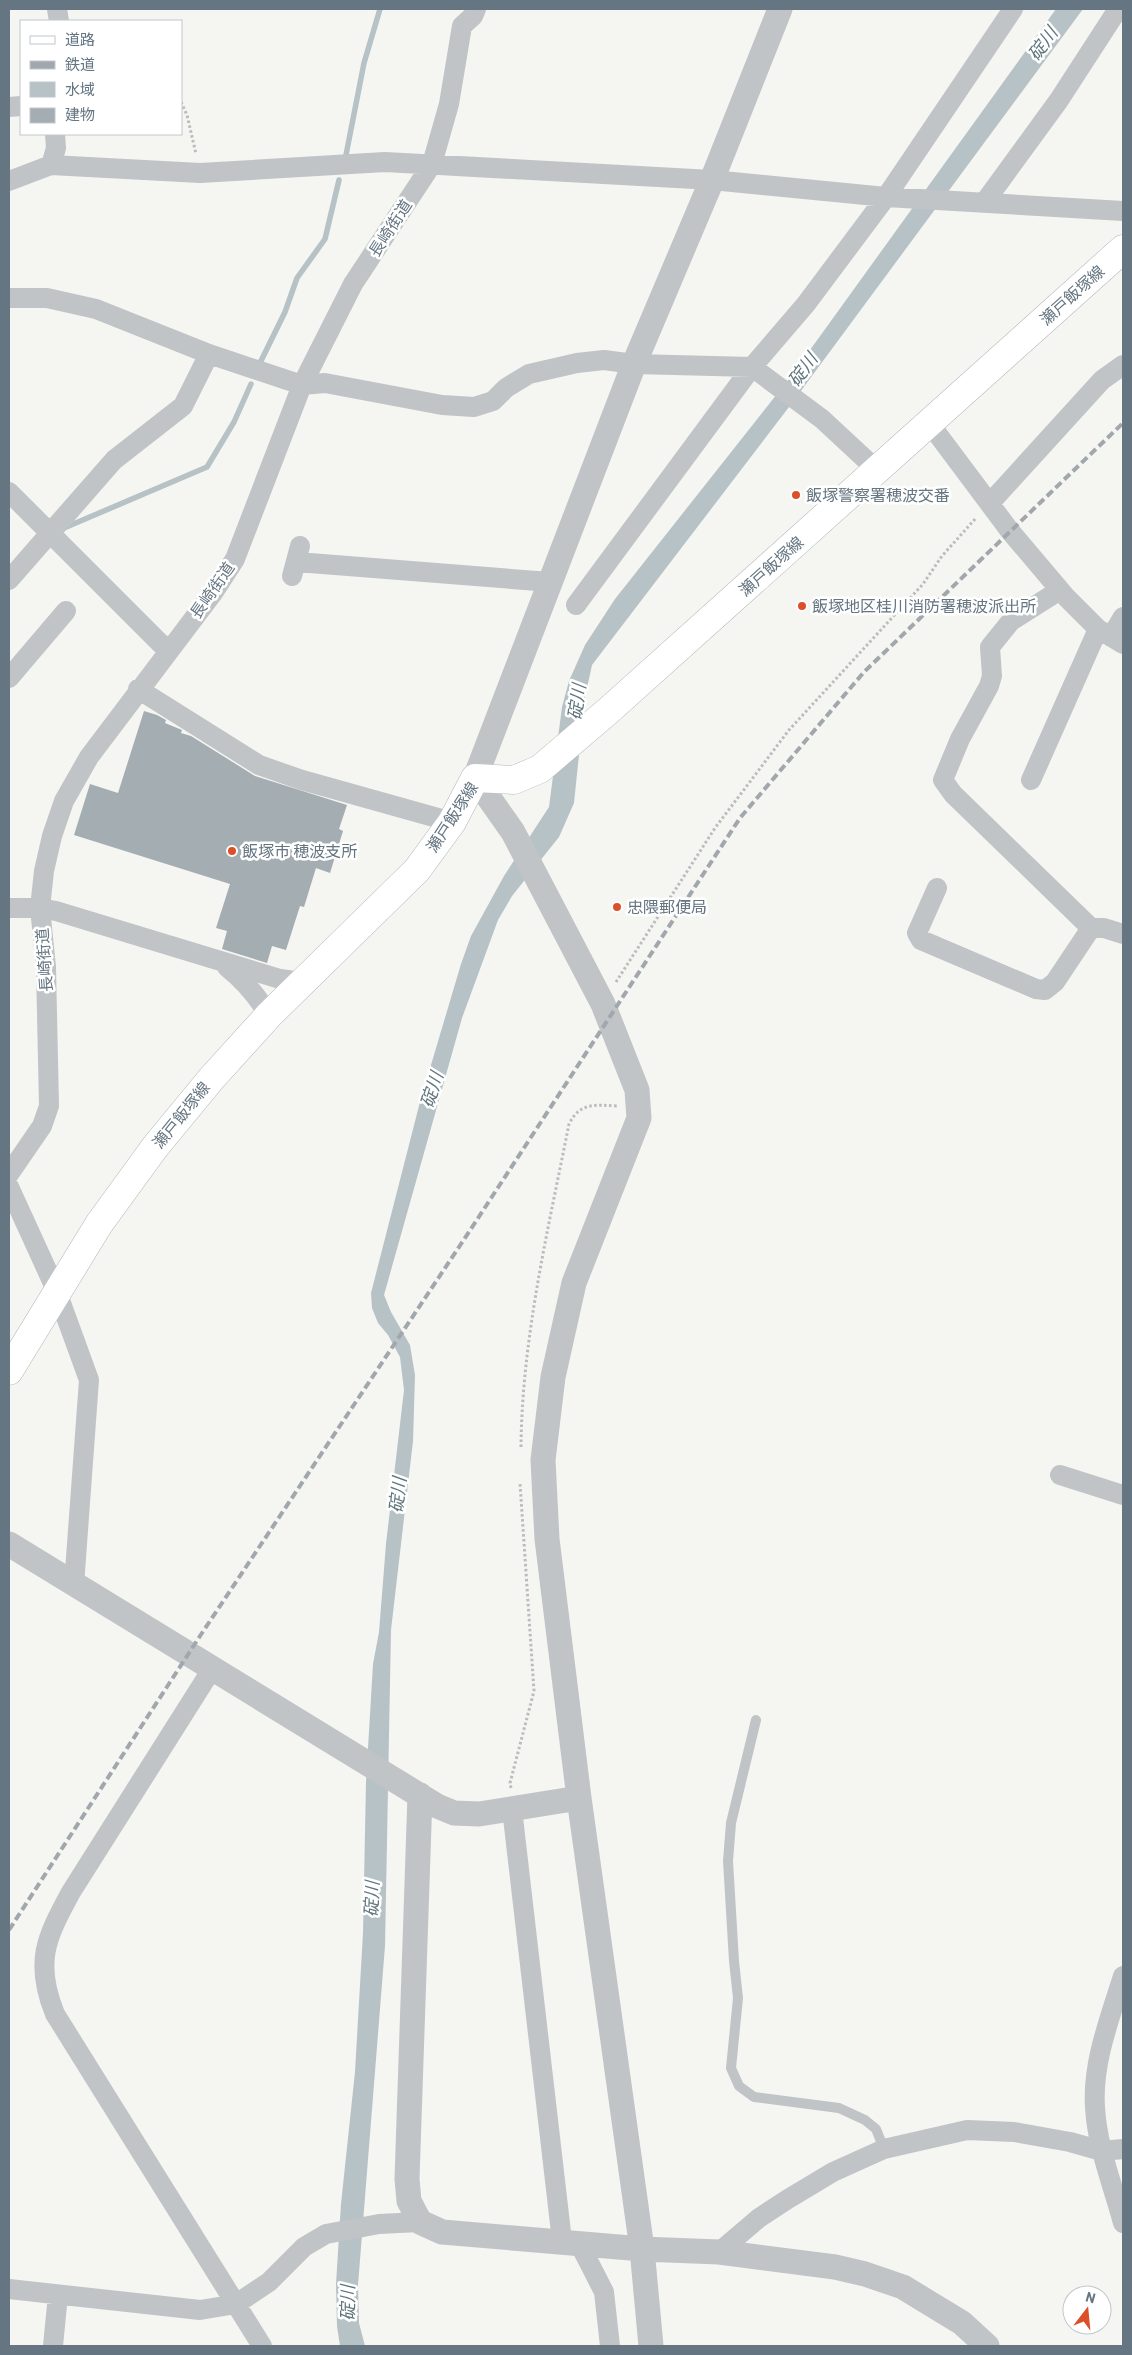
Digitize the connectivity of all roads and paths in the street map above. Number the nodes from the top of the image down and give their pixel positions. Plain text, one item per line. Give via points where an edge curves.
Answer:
1 (476, 9) edge
2 (780, 9) edge
3 (1013, 9) edge
4 (1118, 9) edge
5 (463, 18) edge
6 (182, 104) edge
7 (55, 135) edge
8 (432, 164) junction
9 (51, 165) junction
10 (200, 173) junction
11 (712, 180) junction
12 (9, 181) edge
13 (891, 197) junction
14 (980, 203) junction
15 (1123, 211) edge
16 (1123, 249) edge
17 (9, 298) edge
18 (208, 354) junction
19 (634, 364) junction
20 (1123, 365) edge
21 (755, 369) junction
22 (302, 385) junction
23 (930, 424) junction
24 (878, 471) junction
25 (9, 492) edge
26 (990, 503) junction
27 (50, 534) junction
28 (296, 561) dead end
29 (9, 580) edge
30 (550, 582) junction
31 (1060, 590) junction
32 (576, 605) dead end
33 (66, 611) dead end
34 (1123, 618) edge
35 (1111, 637) edge
36 (168, 651) junction
37 (9, 678) edge
38 (138, 689) junction
39 (475, 778) junction
40 (1031, 780) dead end
41 (452, 822) junction
42 (937, 888) dead end
43 (9, 908) edge
44 (40, 908) junction
45 (1091, 928) junction
46 (1123, 934) edge
47 (221, 963) junction
48 (307, 979) junction
49 (603, 1004) junction
50 (269, 1015) junction
51 (9, 1174) edge
52 (9, 1187) edge
53 (58, 1292) junction
54 (9, 1371) edge
55 (1060, 1475) dead end
56 (1123, 1495) edge
57 (9, 1544) edge
58 (74, 1585) junction
59 (212, 1669) junction
60 (756, 1720) dead end
61 (420, 1795) junction
62 (579, 1798) junction
63 (512, 1809) junction
64 (1123, 1976) edge
65 (884, 2149) junction
66 (1123, 2149) edge
67 (1102, 2152) junction
68 (420, 2222) junction
69 (1123, 2223) edge
70 (570, 2242) junction
71 (642, 2249) junction
72 (719, 2252) junction
73 (9, 2289) edge
74 (58, 2295) junction
75 (236, 2304) junction
76 (53, 2346) edge
77 (262, 2346) edge
78 (610, 2346) edge
79 (651, 2346) edge
80 (988, 2346) edge

1 - 5 street, 長崎街道 via 473,16
2 - 11 street
3 - 13 street
4 - 14 street via 1059,100
5 - 8 street, 長崎街道 via 449,104
6 - 10 path
7 - 9 street via 56,148
8 - 10 street via 385,162
8 - 11 street
8 - 22 street, 長崎街道 via 353,284
9 - 10 street
9 - 12 street
11 - 13 street
11 - 19 street
13 - 14 street
13 - 21 street
14 - 15 street
16 - 23 main road, 瀬戸飯塚線
17 - 18 street via 47,298 96,309
18 - 22 street
18 - 27 street via 183,406 114,460
19 - 21 street
19 - 22 street via 604,360 529,374 506,388 493,401 474,406 442,405 325,383
19 - 30 street
20 - 26 street via 1102,380
21 - 24 street via 822,419
21 - 32 street
22 - 36 street, 長崎街道 via 235,559
23 - 24 main road, 瀬戸飯塚線
23 - 26 street
24 - 39 main road, 瀬戸飯塚線 via 540,769 514,780
25 - 27 street
26 - 31 street
26 - 49 path via 942,556 923,584 789,730 715,828
27 - 29 street
27 - 36 street
28 - 30 street
30 - 39 street
31 - 35 street
31 - 45 street via 1011,621 990,648 992,676 989,686 960,739 943,780 952,794
33 - 37 street
34 - 35 street
35 - 40 street
36 - 38 street, 長崎街道
38 - 41 street via 259,765
38 - 44 street, 長崎街道 via 89,757 64,801 52,836
39 - 41 main road, 瀬戸飯塚線
39 - 49 street via 513,832
41 - 48 main road, 瀬戸飯塚線 via 417,870
42 - 45 street via 917,932 921,940 1036,990 1045,990 1055,982
43 - 44 street
44 - 47 street
44 - 51 street, 長崎街道 via 46,967 48,1106 42,1126
45 - 46 street
47 - 48 street via 280,980
47 - 50 street via 240,977
48 - 50 main road, 瀬戸飯塚線
49 - 62 street via 637,1090 639,1118 574,1283 552,1377 543,1460 547,1539
50 - 53 main road, 瀬戸飯塚線 via 155,1147 100,1224
52 - 53 street
53 - 54 main road, 瀬戸飯塚線
53 - 58 street via 89,1380
55 - 56 street
57 - 58 street
58 - 59 street
59 - 61 street
59 - 75 street via 53,1925 44,1960 45,1990 55,2014
60 - 65 lane via 731,1823 728,1861 738,1998 731,2068 739,2086 754,2097 839,2108 865,2120 876,2129
61 - 63 street via 454,1813 479,1814
61 - 68 street via 407,2179 409,2201
62 - 63 street
62 - 71 street
63 - 70 street
64 - 67 street via 1103,2040 1096,2076 1095,2107
65 - 67 street via 968,2130 1014,2132 1070,2142
65 - 72 street via 833,2172 788,2199 759,2218
66 - 67 street
67 - 69 street
68 - 70 street via 442,2232
68 - 75 street via 379,2224 326,2234 304,2247 269,2282
70 - 71 street
70 - 78 street via 604,2292
71 - 72 street
71 - 79 street
72 - 80 street via 835,2267 903,2287 962,2323
73 - 74 street
74 - 75 street via 200,2310
74 - 76 street
75 - 77 street

